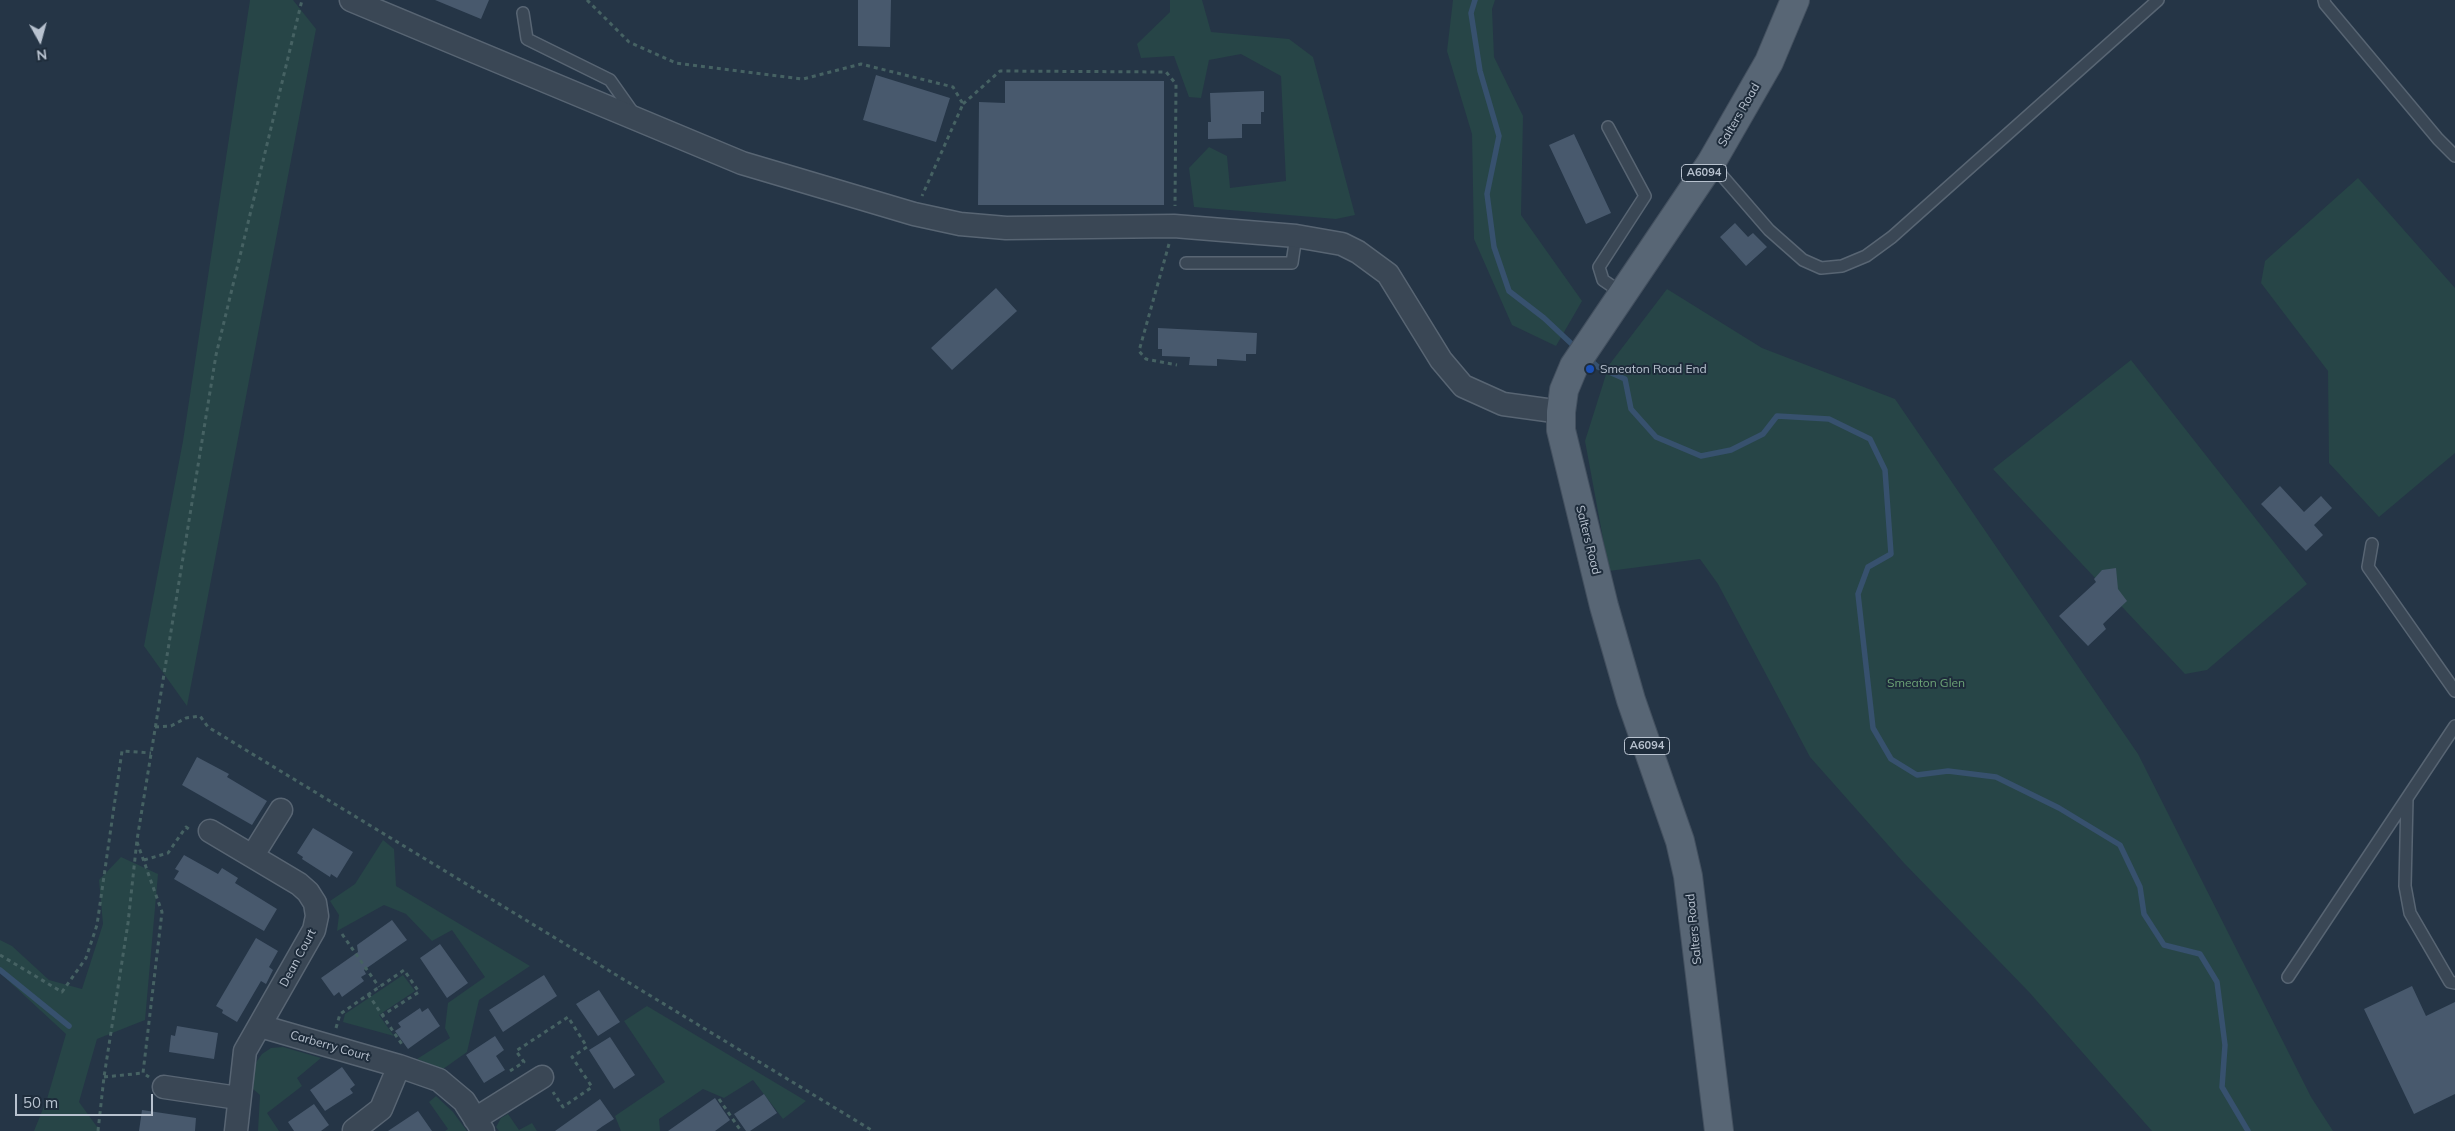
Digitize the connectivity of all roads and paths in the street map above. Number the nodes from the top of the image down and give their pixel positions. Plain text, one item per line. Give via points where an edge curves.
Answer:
1 (302, 0) edge
2 (351, 0) edge
3 (587, 0) edge
4 (1795, 0) edge
5 (2158, 0) edge
6 (2323, 1) edge
7 (523, 13) dead end
8 (963, 104) junction
9 (638, 120) junction
10 (1608, 127) dead end
11 (2455, 156) edge
12 (1712, 163) junction
13 (914, 214) junction
14 (1174, 226) junction
15 (1296, 236) junction
16 (1186, 263) dead end
17 (1622, 293) junction
18 (1177, 365) dead end
19 (1561, 412) junction
20 (2372, 544) dead end
21 (2455, 691) edge
22 (2455, 726) edge
23 (155, 728) junction
24 (151, 753) junction
25 (2407, 798) junction
26 (281, 810) dead end
27 (210, 831) joint
28 (136, 840) junction
29 (253, 855) junction
30 (144, 860) junction
31 (342, 934) dead end
32 (0, 954) edge
33 (2288, 977) dead end
34 (2455, 983) edge
35 (379, 987) junction
36 (368, 994) junction
37 (383, 1015) junction
38 (260, 1026) junction
39 (331, 1046) junction
40 (399, 1066) junction
41 (143, 1073) junction
42 (104, 1077) junction
43 (542, 1077) dead end
44 (164, 1088) joint
45 (238, 1098) junction
46 (719, 1098) dead end
47 (479, 1125) edge
48 (354, 1130) edge
49 (98, 1131) edge
50 (236, 1131) edge
51 (741, 1131) edge
52 (873, 1131) edge
53 (1719, 1131) edge

1 - 23 path via 216,355
2 - 9 street
3 - 8 path via 629,42 676,63 803,79 862,64 952,87
4 - 12 main road, Salters Road / A6094 via 1769,62
5 - 12 lane via 1892,237 1866,256 1842,266 1821,268 1803,260 1769,230
6 - 11 lane
7 - 9 lane via 527,39 610,80
8 - 13 path
8 - 14 path via 1000,71 1166,72 1176,84
9 - 13 street via 742,163
10 - 17 lane via 1645,196 1599,267 1603,280
12 - 17 main road, Salters Road / A6094
13 - 14 street via 960,224 1006,228
14 - 15 street
14 - 18 path via 1139,351 1146,360
15 - 16 lane via 1292,263
15 - 19 street via 1342,244 1388,274 1441,360 1463,386 1503,404
17 - 19 main road, Salters Road / A6094 via 1574,366 1564,390
19 - 53 main road, Salters Road / A6094 via 1561,430 1604,606 1631,700 1680,841 1688,876
20 - 21 lane via 2368,567
22 - 25 lane
23 - 24 path
23 - 52 path via 200,716 208,727
24 - 28 path
24 - 32 path via 122,751 97,925 86,958 62,992
25 - 33 lane
25 - 34 lane via 2405,886 2409,908 2450,982
26 - 29 street
27 - 29 street, Dean Court
27 - 30 path via 199,835 186,827 168,853
28 - 30 path
28 - 42 path via 128,923
29 - 38 street, Dean Court via 308,892 315,903 317,916 314,930
30 - 41 path via 162,912
31 - 35 path
35 - 36 path
35 - 37 path via 404,970 419,992
36 - 37 path
36 - 39 path via 340,1014
37 - 40 path via 406,1051
38 - 39 street, Carberry Court
38 - 45 street, Dean Court via 245,1052
39 - 40 street, Carberry Court
40 - 47 street, Carberry Court via 439,1080 464,1101
40 - 48 street via 381,1109
41 - 42 path
41 - 44 path
42 - 49 path
43 - 47 street, Carberry Court
44 - 45 street
45 - 50 street, Dean Court
46 - 51 path

